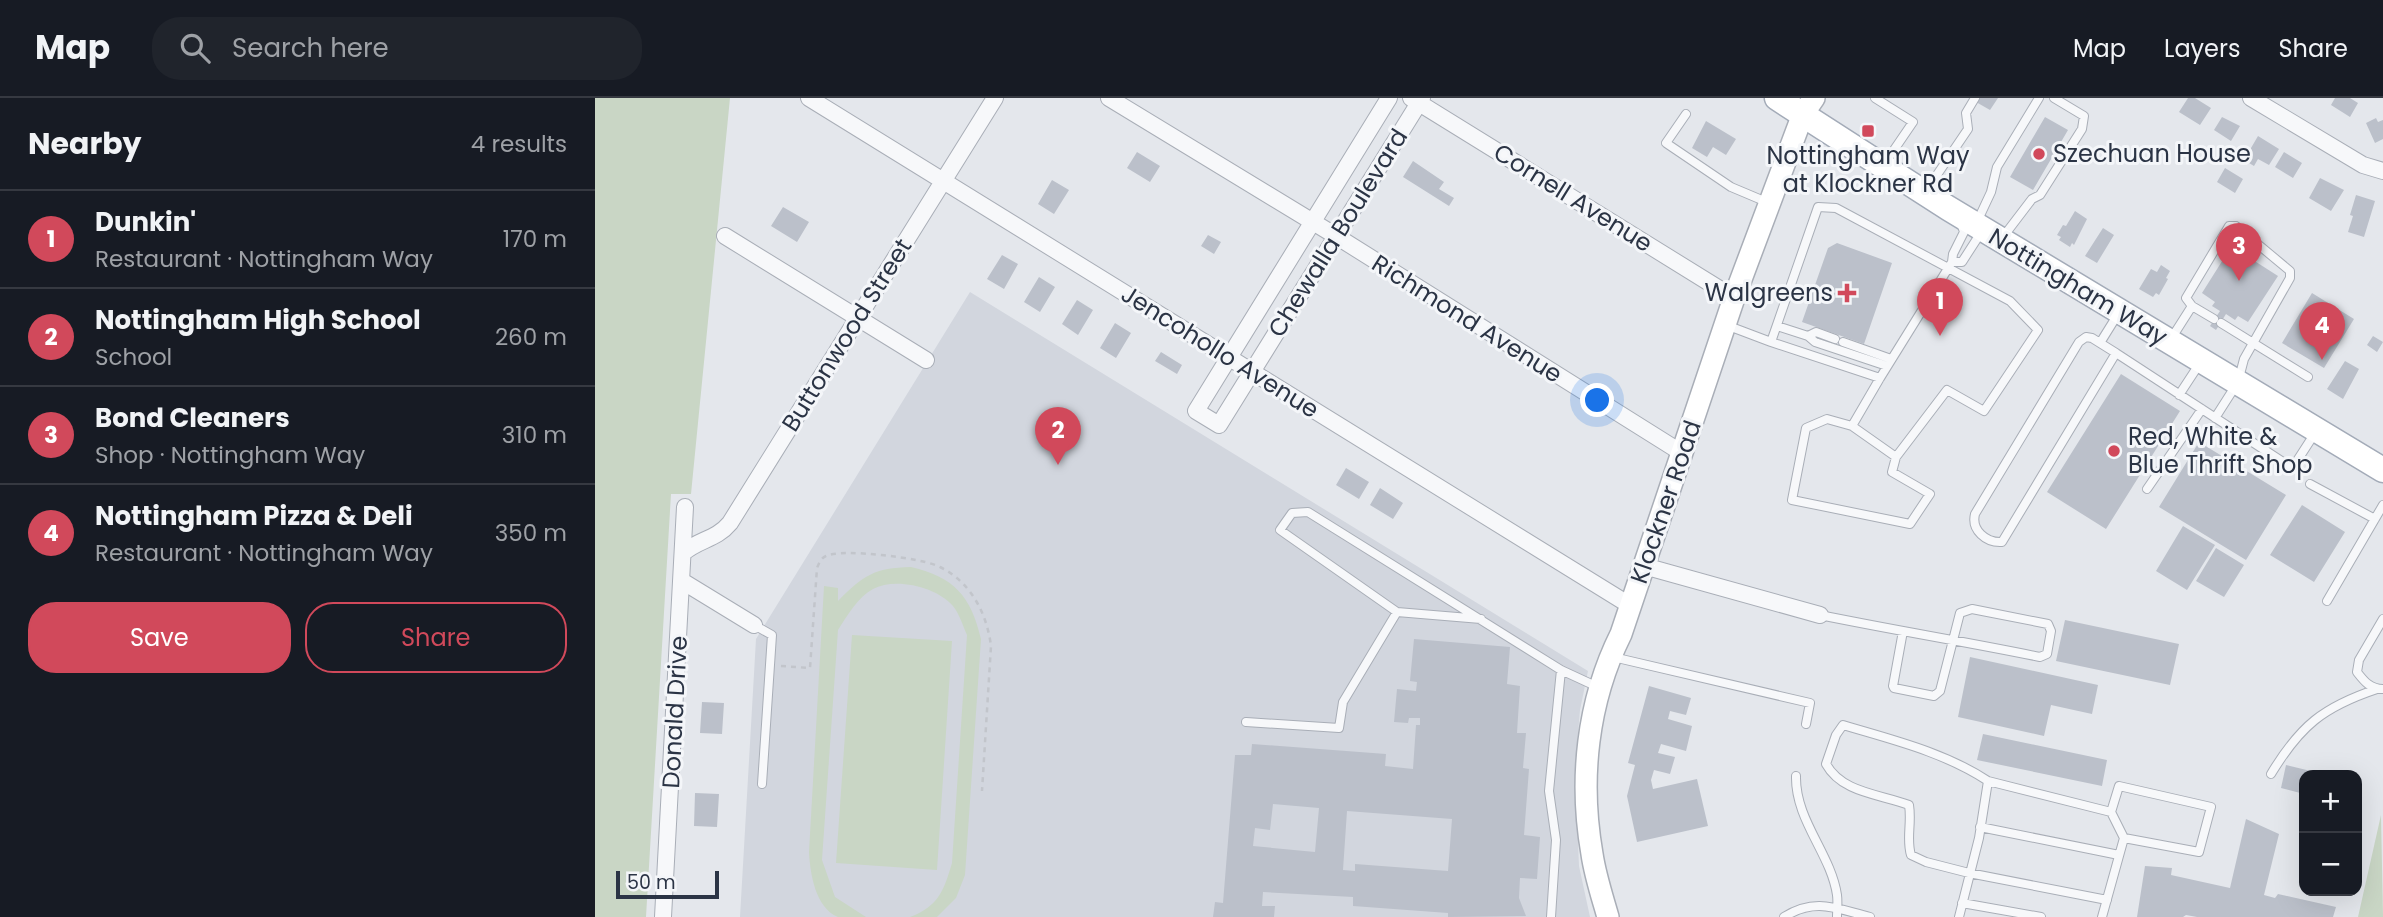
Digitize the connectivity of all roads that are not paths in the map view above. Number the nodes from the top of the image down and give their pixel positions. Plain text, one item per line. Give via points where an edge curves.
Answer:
1 (809, 98) edge
2 (995, 98) edge
3 (1109, 98) edge
4 (1389, 98) edge
5 (1777, 98) edge
6 (1875, 98) edge
7 (1975, 98) edge
8 (2039, 98) edge
9 (2054, 98) edge
10 (2251, 98) edge
11 (1417, 100) edge
12 (1808, 106) edge
13 (1686, 114) dead end
14 (1883, 166) junction
15 (2383, 171) edge
16 (943, 181) junction
17 (1924, 193) junction
18 (1769, 203) junction
19 (1312, 222) junction
20 (1979, 227) junction
21 (725, 236) dead end
22 (1336, 236) junction
23 (1950, 265) junction
24 (1734, 298) junction
25 (2192, 306) junction
26 (2120, 311) junction
27 (858, 318) junction
28 (1726, 325) junction
29 (1777, 326) junction
30 (1808, 336) junction
31 (1771, 342) junction
32 (2170, 342) junction
33 (2100, 344) junction
34 (2253, 344) junction
35 (2116, 353) junction
36 (1228, 358) junction
37 (926, 360) dead end
38 (2202, 361) junction
39 (1889, 362) junction
40 (1252, 372) junction
41 (2308, 377) dead end
42 (1880, 378) junction
43 (2238, 382) junction
44 (2179, 395) junction
45 (2201, 409) junction
46 (2215, 418) junction
47 (1852, 426) junction
48 (2317, 430) junction
49 (1682, 453) junction
50 (1896, 457) junction
51 (2382, 467) edge
52 (2310, 484) dead end
53 (2147, 489) dead end
54 (2383, 505) edge
55 (685, 507) dead end
56 (2375, 519) junction
57 (683, 553) junction
58 (1644, 566) junction
59 (682, 581) junction
60 (2327, 601) dead end
61 (1631, 606) junction
62 (1397, 612) junction
63 (1820, 614) joint
64 (2383, 619) edge
65 (1482, 620) junction
66 (754, 625) joint
67 (1903, 631) junction
68 (1954, 640) junction
69 (1610, 657) junction
70 (1561, 670) junction
71 (1600, 688) junction
72 (2380, 689) edge
73 (1246, 722) dead end
74 (1806, 724) dead end
75 (2271, 774) dead end
76 (1796, 776) dead end
77 (1988, 781) junction
78 (762, 783) dead end
79 (2111, 812) junction
80 (1980, 827) junction
81 (2124, 838) junction
82 (2119, 855) junction
83 (1969, 873) junction
84 (2107, 900) junction
85 (1962, 903) junction
86 (1837, 913) edge
87 (663, 917) edge
88 (1551, 917) edge
89 (1608, 917) edge
90 (1784, 917) edge
91 (1870, 917) edge
92 (1959, 917) edge
93 (2041, 917) edge
94 (2102, 917) edge

1 - 16 street, Jencohollo Avenue
2 - 16 street, Buttonwood Street
3 - 19 street, Richmond Avenue
4 - 19 street, Chewalla Boulevard
5 - 12 main road, Nottingham Way
6 - 14 lane via 1913,122
7 - 17 lane via 1966,114 1968,129
8 - 20 lane via 1997,167
9 - 20 lane via 2084,116 2082,129 2040,195
10 - 15 street via 2363,166
11 - 22 street, Chewalla Boulevard
11 - 24 street, Cornell Avenue
12 - 14 main road, Nottingham Way
12 - 18 main road, Klockner Road
13 - 18 lane via 1666,144 1731,187
14 - 17 main road, Nottingham Way
16 - 27 street, Buttonwood Street
16 - 36 street, Jencohollo Avenue
17 - 20 main road, Nottingham Way
18 - 24 main road, Klockner Road
19 - 22 street, Richmond Avenue
19 - 36 street, Chewalla Boulevard
20 - 23 lane via 1962,262
20 - 23 lane via 1964,232
20 - 26 main road, Nottingham Way
21 - 27 street
22 - 40 street, Chewalla Boulevard
22 - 49 street, Richmond Avenue
23 - 29 lane via 1836,208 1818,207
23 - 39 lane
23 - 50 lane via 2010,300 2038,330 1985,411 1947,390
24 - 28 main road, Klockner Road
25 - 32 lane
25 - 34 lane
25 - 34 lane via 2186,298 2229,226 2236,226 2290,271
26 - 32 main road, Nottingham Way
26 - 33 lane
27 - 37 street
27 - 57 street, Buttonwood Street via 730,523 715,537
28 - 31 lane
28 - 49 main road, Klockner Road
29 - 30 lane
29 - 31 lane
30 - 39 lane via 1815,342
30 - 39 lane via 1816,332
31 - 42 lane
32 - 38 main road, Nottingham Way
33 - 35 lane
33 - 35 lane via 2086,337 2079,342 1975,514 1976,530 1985,537 2002,542
34 - 41 lane
34 - 43 lane
35 - 44 lane
36 - 40 street, Jencohollo Avenue
36 - 40 street, Chewalla Boulevard via 1196,411 1219,425
38 - 43 main road, Nottingham Way
38 - 44 lane
39 - 42 lane
40 - 61 street, Jencohollo Avenue
42 - 47 lane
43 - 46 lane
43 - 48 main road, Nottingham Way
44 - 45 lane
45 - 46 lane
45 - 53 lane
46 - 48 lane via 2289,466 2295,464
47 - 50 lane
47 - 50 lane via 1827,419 1806,428 1792,500 1910,524 1930,494 1892,472
48 - 51 main road, Nottingham Way
49 - 58 main road, Klockner Road
52 - 56 lane
54 - 56 lane
55 - 57 street, Donald Drive
56 - 60 lane
57 - 59 street, Donald Drive
58 - 61 main road, Klockner Road
58 - 63 street
59 - 66 street
59 - 87 street, Donald Drive
61 - 69 main road, Klockner Road
62 - 65 lane
62 - 65 lane via 1287,537 1280,530 1292,513 1308,512
62 - 73 lane via 1343,702 1339,728
63 - 67 lane
64 - 72 lane via 2357,672 2365,683
65 - 70 lane
66 - 78 lane via 772,635
67 - 68 lane
67 - 68 lane via 1893,686 1934,696 1940,691
68 - 68 lane via 2040,657 2047,654 2051,631 2048,624 1972,609 1960,612
69 - 71 main road, Klockner Road
69 - 74 lane via 1810,702
70 - 71 lane
70 - 88 lane via 1549,791 1556,840
71 - 89 main road, Klockner Road via 1589,735 1587,808 1592,856
72 - 75 lane via 2328,710 2288,746
76 - 86 lane via 1798,800 1832,876
77 - 79 lane
77 - 80 lane
77 - 83 lane via 1945,757 1843,725 1826,764 1833,776 1849,786 1909,804 1910,855
79 - 81 lane
79 - 81 lane via 2119,786 2211,807 2199,852
80 - 82 lane
80 - 83 lane
81 - 82 lane
82 - 84 lane
83 - 84 lane
83 - 85 lane
84 - 94 lane
85 - 92 lane
85 - 93 lane
86 - 90 lane via 1823,904
86 - 91 lane

